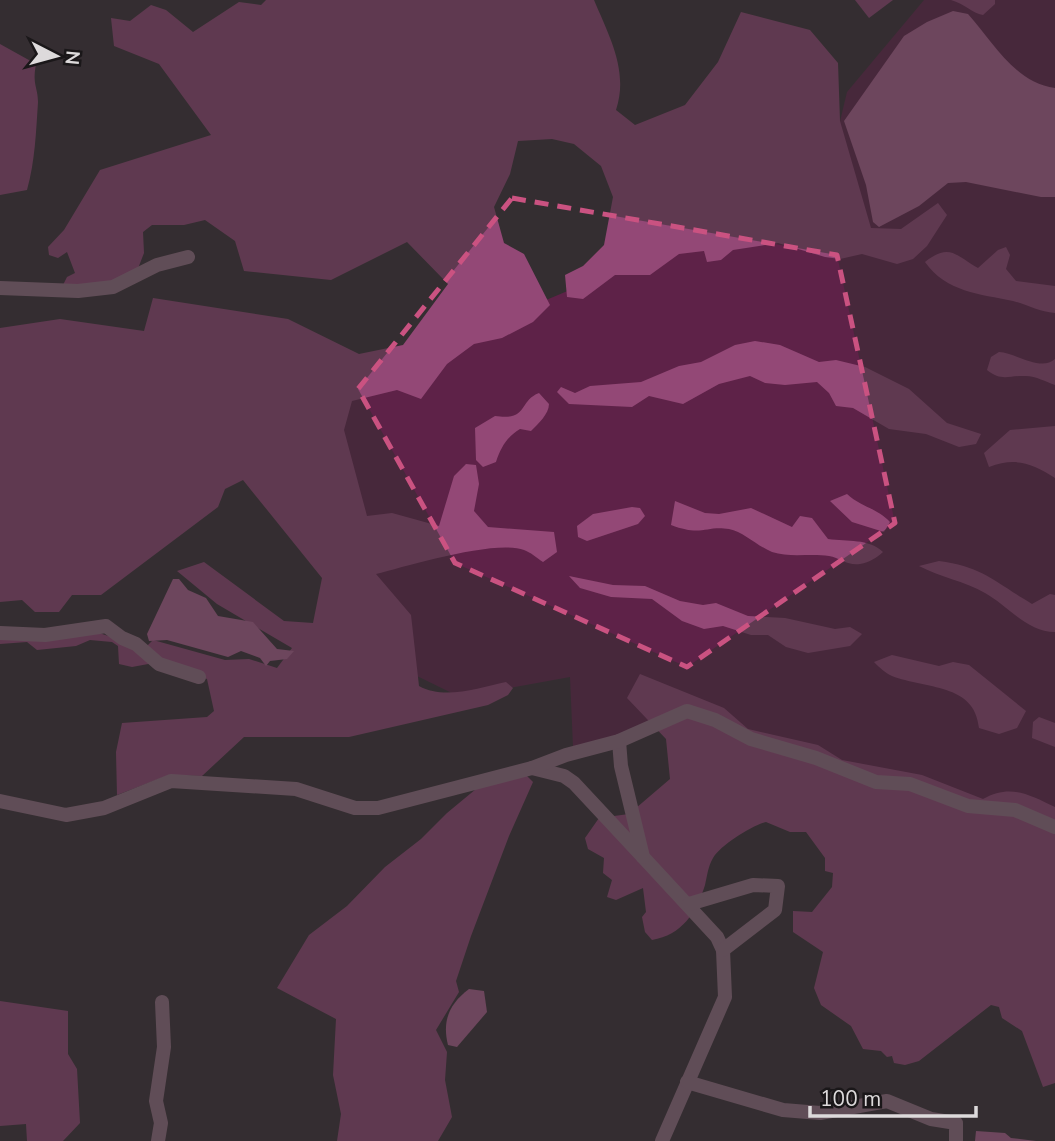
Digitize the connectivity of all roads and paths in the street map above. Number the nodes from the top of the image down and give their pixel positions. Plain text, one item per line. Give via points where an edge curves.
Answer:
1 (188, 257) dead end
2 (0, 288) edge
3 (0, 633) edge
4 (199, 677) dead end
5 (619, 741) junction
6 (532, 768) junction
7 (0, 801) edge
8 (1055, 827) edge
9 (643, 857) junction
10 (689, 904) junction
11 (723, 950) junction
12 (162, 1002) dead end
13 (687, 1082) junction
14 (158, 1141) edge
15 (662, 1141) edge
16 (956, 1141) edge

1 - 2 street via 157,265 113,287 78,292
3 - 4 street via 45,635 106,626 136,643 159,664
5 - 6 street
5 - 8 street via 687,711 751,739 876,782 910,784 968,806 1015,810
5 - 9 street
6 - 7 street via 370,808 355,808 296,789 171,781 104,808 66,815
6 - 9 street via 574,783
9 - 10 street
10 - 11 street
10 - 11 street via 752,885 778,886 775,910
11 - 13 street via 725,997
12 - 14 street
13 - 15 street
13 - 16 street via 807,1113 887,1101 931,1119 956,1123

